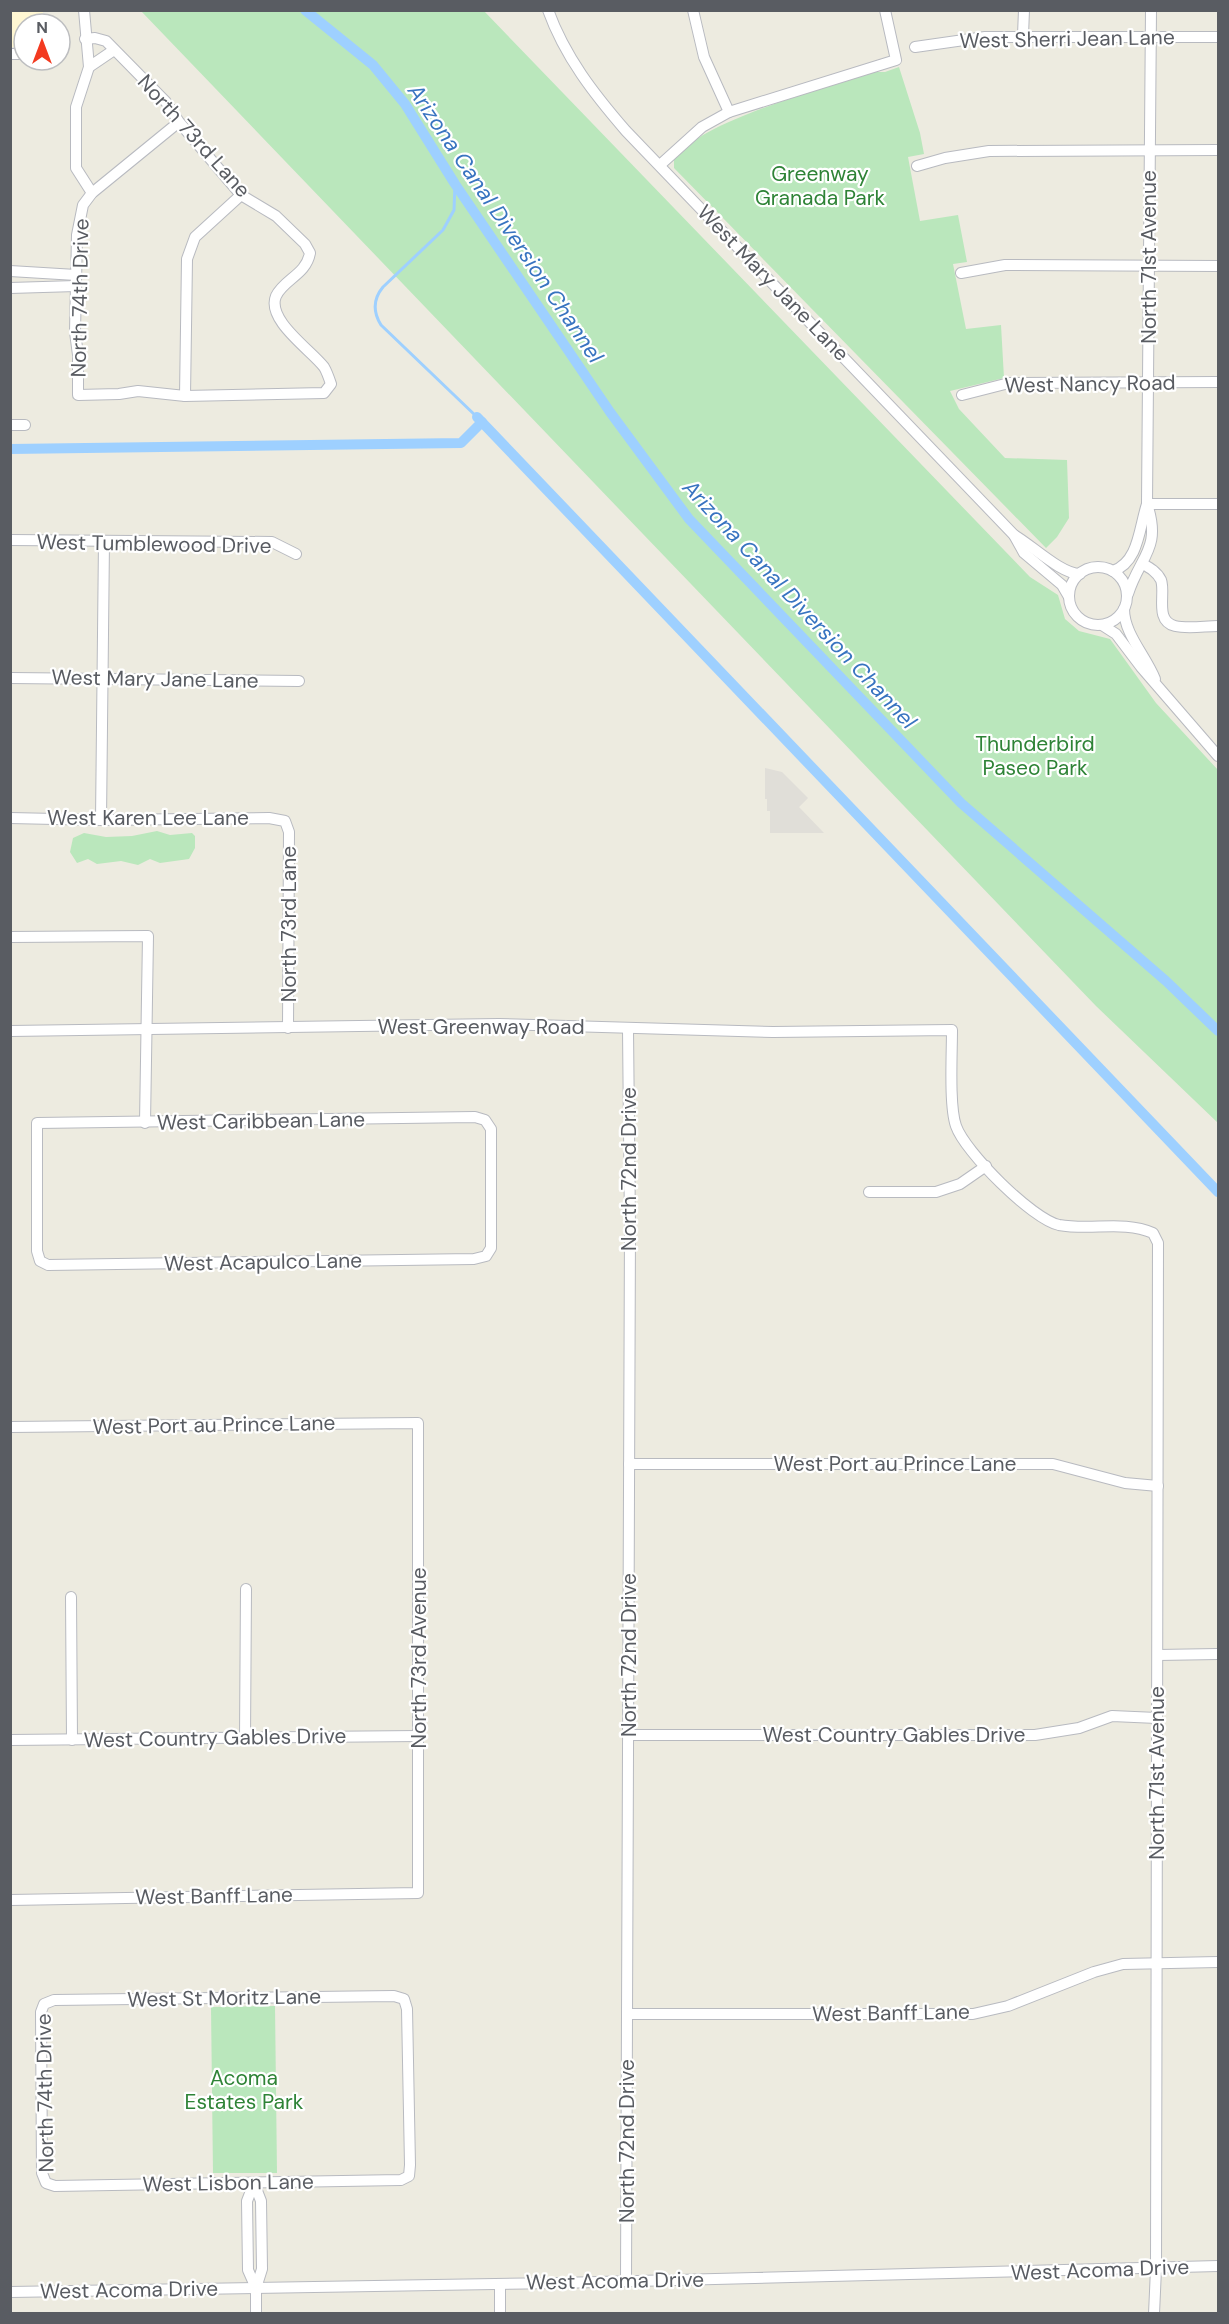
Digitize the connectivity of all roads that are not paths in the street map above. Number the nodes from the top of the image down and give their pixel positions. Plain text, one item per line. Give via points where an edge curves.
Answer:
1 (84, 10) edge
2 (693, 10) edge
3 (885, 10) edge
4 (1024, 10) edge
5 (1151, 10) edge
6 (549, 14) edge
7 (1023, 35) junction
8 (1150, 37) junction
9 (1218, 37) edge
10 (85, 39) junction
11 (915, 46) dead end
12 (114, 50) junction
13 (89, 67) junction
14 (729, 112) junction
15 (179, 122) junction
16 (1218, 150) edge
17 (1149, 151) junction
18 (660, 165) junction
19 (917, 166) dead end
20 (92, 192) junction
21 (241, 195) junction
22 (1218, 266) edge
23 (1148, 267) junction
24 (10, 272) edge
25 (29, 272) junction
26 (961, 273) dead end
27 (76, 281) junction
28 (10, 288) edge
29 (29, 288) junction
30 (1218, 382) edge
31 (1149, 383) junction
32 (962, 395) dead end
33 (184, 396) junction
34 (25, 424) dead end
35 (10, 425) edge
36 (1147, 504) junction
37 (1218, 504) edge
38 (1014, 535) junction
39 (10, 540) edge
40 (104, 542) junction
41 (296, 554) dead end
42 (1143, 564) junction
43 (1113, 571) junction
44 (1080, 574) junction
45 (1128, 596) junction
46 (1069, 597) junction
47 (1125, 609) junction
48 (1102, 625) junction
49 (1218, 626) edge
50 (10, 678) edge
51 (103, 678) junction
52 (299, 681) dead end
53 (1157, 685) junction
54 (1218, 756) edge
55 (10, 818) edge
56 (101, 820) junction
57 (285, 821) joint
58 (10, 937) edge
59 (288, 1028) junction
60 (146, 1029) junction
61 (628, 1029) junction
62 (10, 1031) edge
63 (146, 1123) junction
64 (986, 1166) junction
65 (868, 1192) dead end
66 (486, 1256) joint
67 (40, 1261) joint
68 (418, 1423) joint
69 (10, 1427) edge
70 (629, 1464) junction
71 (1158, 1486) junction
72 (246, 1589) dead end
73 (71, 1596) dead end
74 (1218, 1654) edge
75 (1158, 1655) junction
76 (1157, 1718) junction
77 (628, 1735) junction
78 (419, 1736) junction
79 (245, 1738) junction
80 (10, 1740) edge
81 (72, 1740) junction
82 (418, 1893) joint
83 (10, 1900) edge
84 (1218, 1962) edge
85 (1156, 1963) junction
86 (44, 2004) joint
87 (628, 2014) junction
88 (409, 2176) joint
89 (46, 2183) joint
90 (254, 2183) junction
91 (248, 2245) junction
92 (262, 2245) junction
93 (1218, 2266) edge
94 (1156, 2269) junction
95 (626, 2281) junction
96 (500, 2284) junction
97 (256, 2288) junction
98 (10, 2292) edge
99 (256, 2313) edge
100 (500, 2313) edge
101 (1154, 2313) edge

1 - 10 street, North 74th Drive
2 - 14 street via 704,57
3 - 14 street via 896,60
4 - 7 street
5 - 8 street, North 71st Avenue
6 - 18 street, West Mary Jane Lane via 572,61 598,99
7 - 8 street, West Sherri Jean Lane
7 - 11 street, West Sherri Jean Lane
8 - 9 street, West Sherri Jean Lane
8 - 17 street, North 71st Avenue
10 - 12 street, North 73rd Lane via 106,41
10 - 13 street, North 74th Drive
12 - 13 street
12 - 15 street, North 73rd Lane via 166,102
13 - 20 street, North 74th Drive via 76,107 76,168
14 - 18 street via 702,127
15 - 20 street
15 - 21 street, North 73rd Lane
16 - 17 street
17 - 19 street via 989,152
17 - 23 street, North 71st Avenue
18 - 38 street, West Mary Jane Lane
20 - 27 street, North 74th Drive via 79,220
21 - 33 street via 195,237 187,259
21 - 33 street, North 73rd Lane via 276,216 310,253 308,263 277,295 274,308 280,321 325,368 331,384 324,393
22 - 23 street
23 - 26 street via 1005,265
23 - 31 street, North 71st Avenue
24 - 25 street
25 - 27 street
25 - 29 street
27 - 29 street
27 - 33 street, North 74th Drive via 78,396 138,391
28 - 29 street
30 - 31 street, West Nancy Road
31 - 32 street, West Nancy Road via 1009,383
31 - 36 street, North 71st Avenue
34 - 35 street
36 - 37 street
36 - 42 street, North 71st Avenue via 1153,522
36 - 43 street, North 71st Avenue via 1131,558
38 - 44 street, West Mary Jane Lane via 1064,570
38 - 46 street, West Mary Jane Lane via 1024,553 1062,585
39 - 40 street, West Tumblewood Drive
40 - 41 street, West Tumblewood Drive via 272,542
40 - 51 street
42 - 45 street, North 71st Avenue
42 - 49 street via 1162,581 1167,622 1176,626
43 - 44 street via 1096,567
43 - 45 street via 1123,581
44 - 46 street
45 - 47 street, North 71st Avenue
46 - 48 street, North 71st Avenue via 1076,615 1092,625
47 - 48 street via 1115,620
47 - 53 street, North 71st Avenue via 1127,627
48 - 53 street, North 71st Avenue via 1116,634
50 - 51 street, West Mary Jane Lane
51 - 52 street, West Mary Jane Lane
51 - 56 street
53 - 54 street, North 71st Avenue
55 - 56 street, West Karen Lee Lane
56 - 57 street, West Karen Lee Lane
57 - 59 street, North 73rd Lane via 289,832
58 - 60 street via 148,936
59 - 60 street, West Greenway Road
59 - 61 street, West Greenway Road via 499,1024
60 - 62 street, West Greenway Road
60 - 63 street
61 - 64 street, West Greenway Road via 952,1030 955,1124 962,1140
61 - 70 street, North 72nd Drive
63 - 66 street, West Caribbean Lane via 475,1117 485,1120 491,1129 492,1248
63 - 67 street, West Caribbean Lane via 37,1123
64 - 65 street via 960,1184 936,1192
64 - 71 street, North 71st Avenue via 1038,1216 1053,1223 1135,1226 1154,1233 1158,1243
66 - 67 street, West Acapulco Lane via 48,1265
68 - 69 street, West Port au Prince Lane
68 - 78 street, North 73rd Avenue
70 - 71 street, West Port au Prince Lane via 1053,1464 1125,1483
70 - 77 street, North 72nd Drive
71 - 75 street, North 71st Avenue
72 - 79 street
73 - 81 street
74 - 75 street
75 - 76 street, North 71st Avenue
76 - 77 street, West Country Gables Drive via 1113,1716 1078,1728 1035,1735
76 - 85 street, North 71st Avenue
77 - 87 street, North 72nd Drive
78 - 79 street, West Country Gables Drive
78 - 82 street, North 73rd Avenue
79 - 81 street, West Country Gables Drive
80 - 81 street, West Country Gables Drive
82 - 83 street, West Banff Lane
84 - 85 street, West Banff Lane
85 - 87 street, West Banff Lane via 1123,1964 1094,1972 1008,2006 973,2014
85 - 94 street, North 71st Avenue
86 - 88 street, West St Moritz Lane via 54,2000 394,1996 404,1999
86 - 89 street, North 74th Drive via 42,2174
87 - 95 street, North 72nd Drive
88 - 90 street, West Lisbon Lane via 401,2180
89 - 90 street, West Lisbon Lane
90 - 91 street via 247,2201
90 - 92 street via 261,2201
91 - 92 street
91 - 97 street via 248,2270
92 - 97 street via 262,2269
93 - 94 street, West Acoma Drive
94 - 95 street, West Acoma Drive
94 - 101 street, North 71st Avenue
95 - 96 street, West Acoma Drive
96 - 97 street, West Acoma Drive
96 - 100 street
97 - 98 street, West Acoma Drive
97 - 99 street

